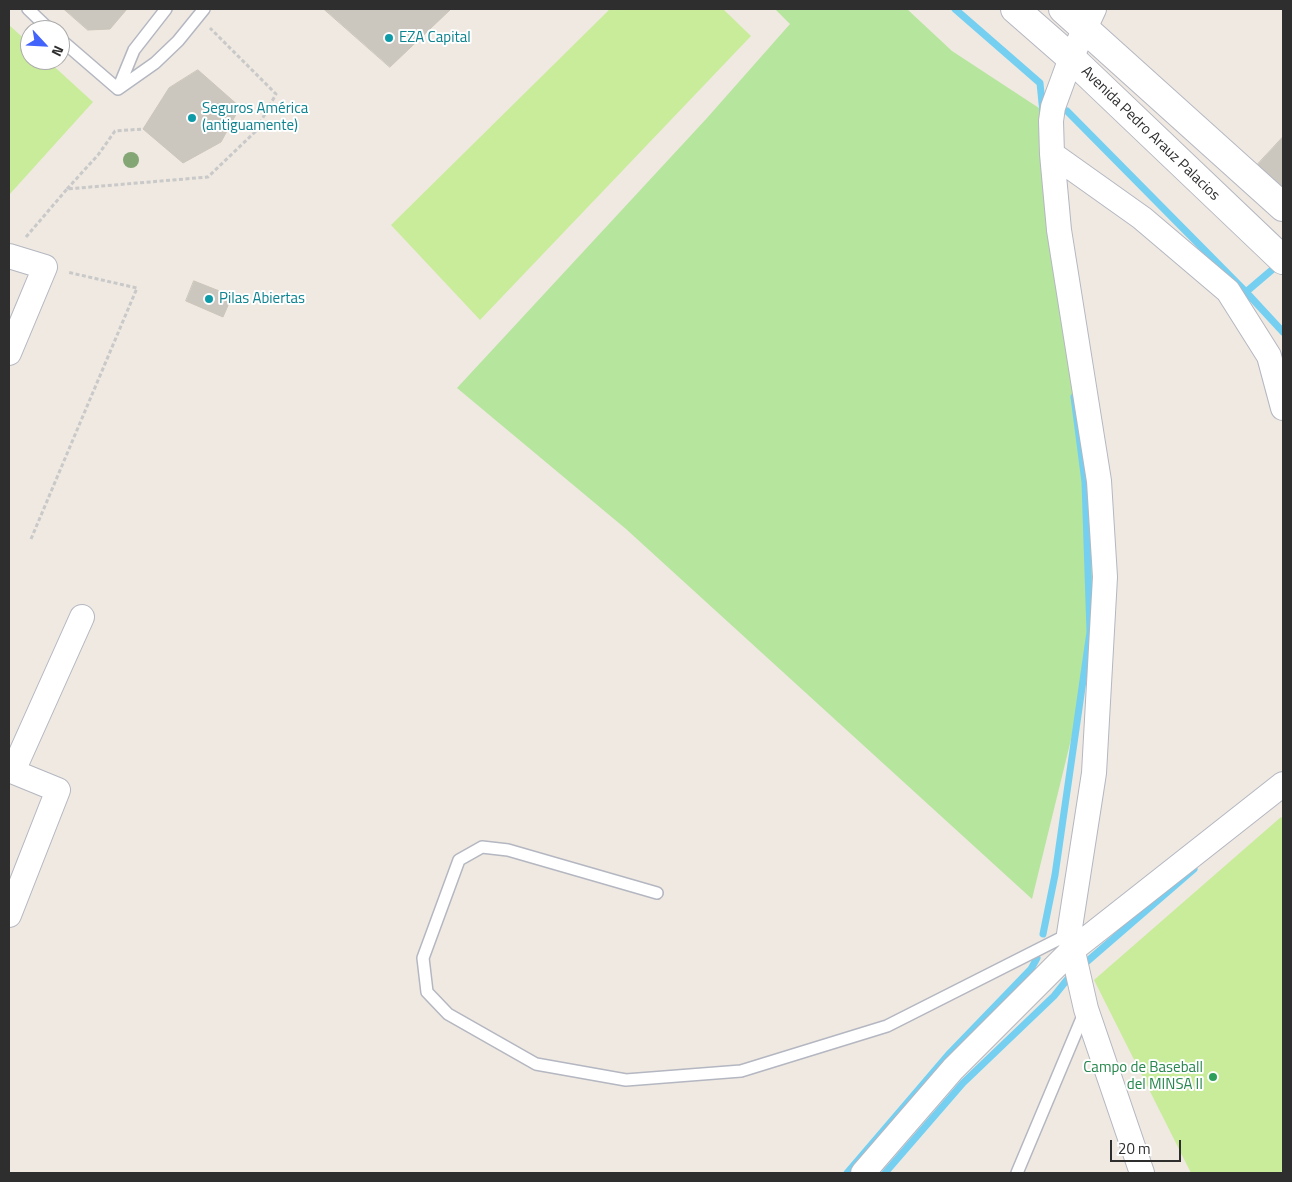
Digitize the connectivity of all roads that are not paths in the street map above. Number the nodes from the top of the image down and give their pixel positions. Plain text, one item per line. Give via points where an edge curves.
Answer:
1 (28, 9) edge
2 (166, 9) edge
3 (1015, 9) edge
4 (1064, 9) edge
5 (197, 11) edge
6 (1090, 19) edge
7 (40, 20) edge
8 (70, 48) edge
9 (1071, 58) junction
10 (118, 89) junction
11 (1052, 154) junction
12 (1283, 208) edge
13 (9, 256) edge
14 (1282, 257) edge
15 (9, 353) edge
16 (1283, 408) edge
17 (82, 617) dead end
18 (11, 771) edge
19 (1283, 784) edge
20 (657, 893) dead end
21 (9, 916) edge
22 (1070, 942) junction
23 (1086, 1009) junction
24 (863, 1173) edge
25 (1017, 1173) edge
26 (1142, 1173) edge

1 - 7 lane
2 - 10 lane via 134,50
3 - 9 street, Avenida Pedro Arauz Palacios
4 - 6 street, Avenida Pedro Arauz Palacios
5 - 10 lane via 178,41 155,63
6 - 9 street
6 - 12 street, Avenida Pedro Arauz Palacios
8 - 10 lane
9 - 11 street via 1053,107
9 - 14 street, Avenida Pedro Arauz Palacios
11 - 16 street via 1142,218 1228,291 1269,356
11 - 22 street via 1059,230 1099,481 1105,576 1094,773
13 - 15 street via 45,267
17 - 18 street
18 - 21 street via 58,790
19 - 22 street
20 - 22 lane via 508,850 482,847 459,860 424,958 427,992 448,1014 536,1064 626,1080 741,1071 887,1026
22 - 23 street
22 - 24 street
23 - 25 lane
23 - 26 street

